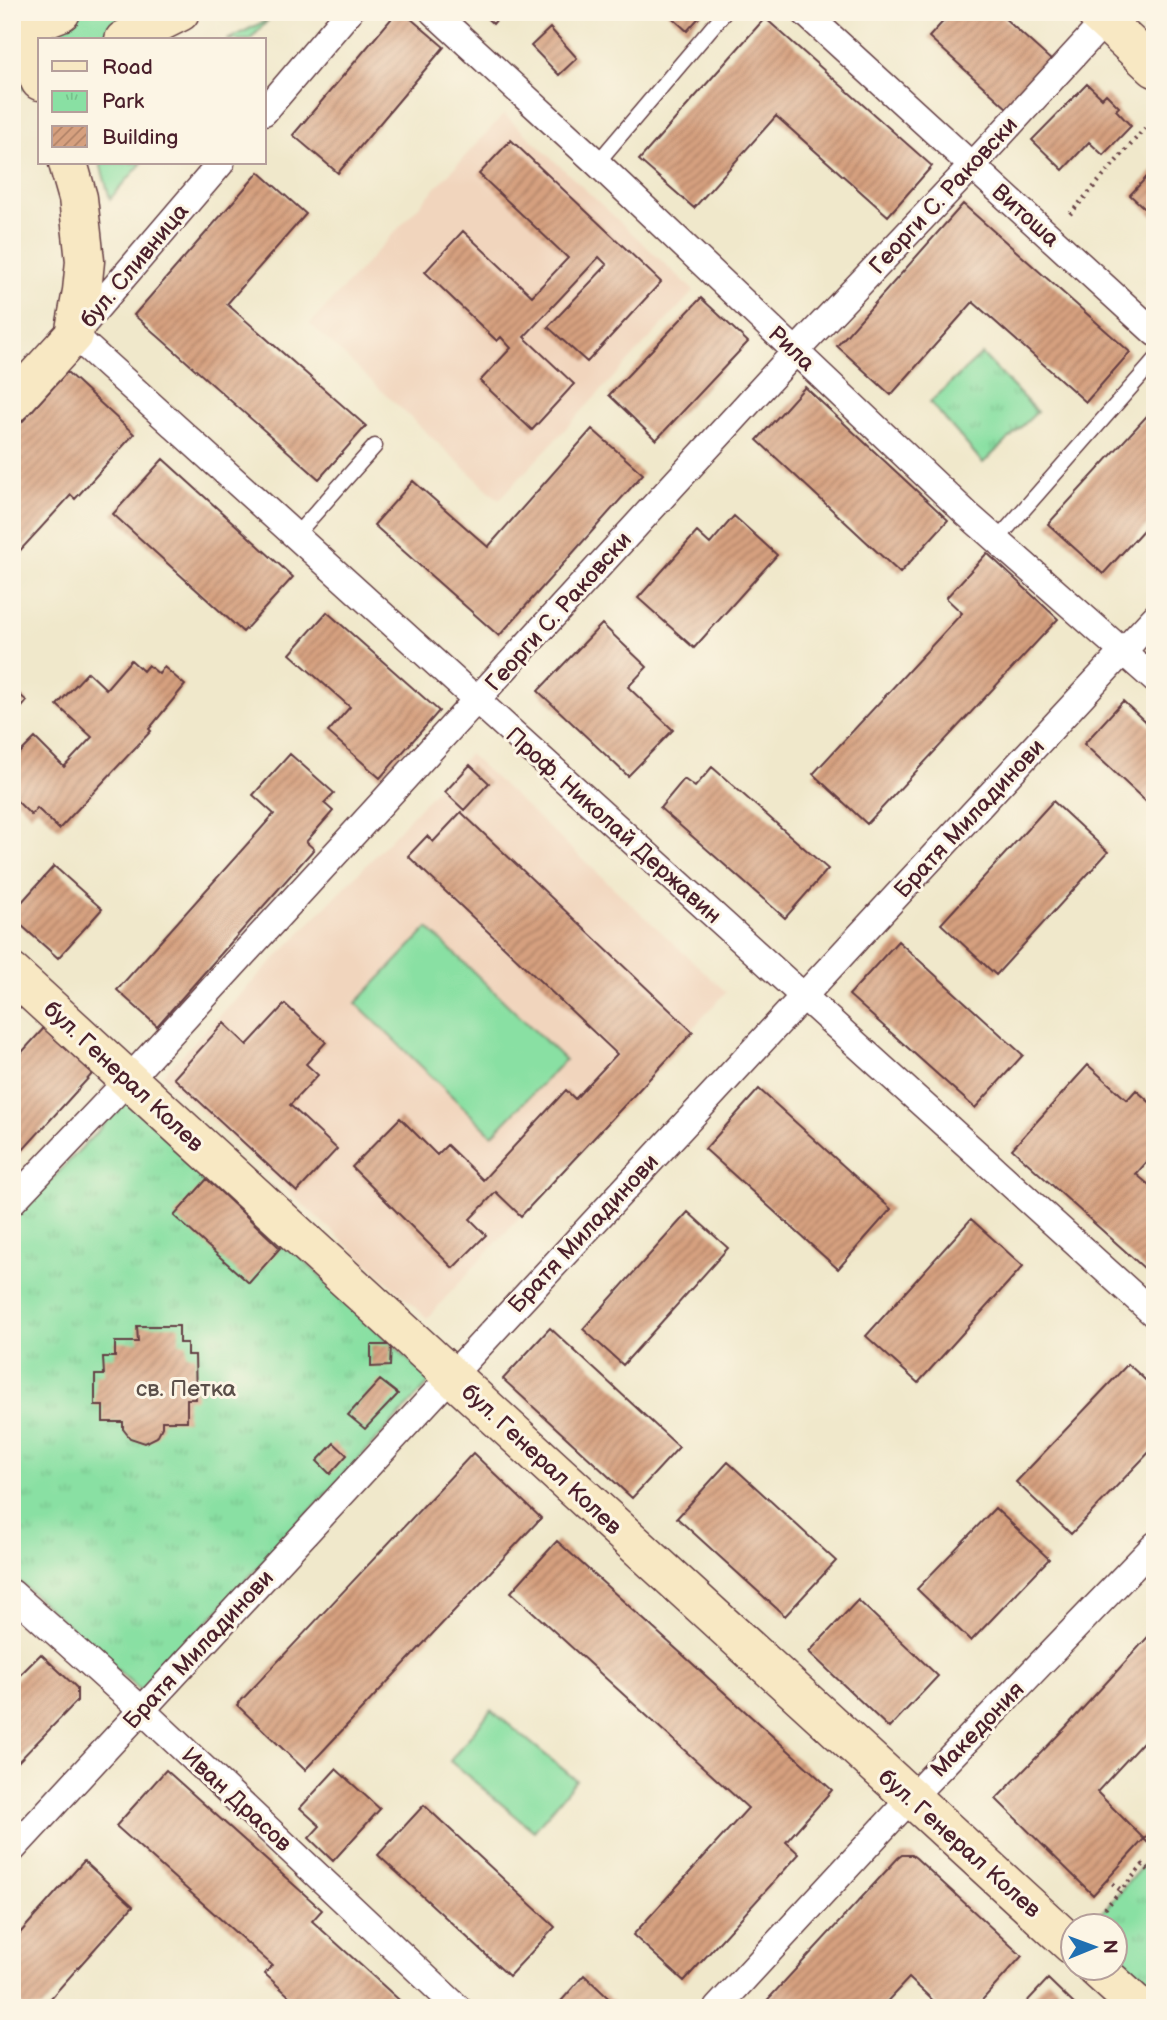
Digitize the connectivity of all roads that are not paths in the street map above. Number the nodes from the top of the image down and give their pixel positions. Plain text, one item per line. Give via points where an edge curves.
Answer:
1 (61, 12) edge
2 (180, 12) edge
3 (349, 12) edge
4 (433, 12) edge
5 (725, 12) edge
6 (804, 12) edge
7 (1100, 17) edge
8 (16, 24) edge
9 (128, 38) edge
10 (1155, 68) edge
11 (38, 76) edge
12 (38, 82) edge
13 (12, 94) edge
14 (266, 110) edge
15 (597, 163) junction
16 (68, 164) edge
17 (220, 164) edge
18 (972, 166) junction
19 (1155, 333) edge
20 (74, 335) junction
21 (796, 351) junction
22 (1155, 360) edge
23 (12, 403) edge
24 (375, 446) dead end
25 (295, 536) junction
26 (997, 540) junction
27 (1155, 617) edge
28 (1123, 652) junction
29 (1155, 680) edge
30 (477, 701) junction
31 (12, 973) edge
32 (803, 996) junction
33 (128, 1080) junction
34 (12, 1202) edge
35 (1155, 1315) edge
36 (451, 1376) junction
37 (1155, 1545) edge
38 (12, 1593) edge
39 (142, 1710) junction
40 (911, 1798) junction
41 (12, 1850) edge
42 (1058, 1931) edge
43 (1112, 1982) edge
44 (458, 2008) edge
45 (717, 2008) edge
46 (1140, 2008) edge

1 - 8 street
2 - 9 street
3 - 14 street
4 - 15 street, Рила
5 - 15 lane
6 - 18 street, Витоша
7 - 10 street
7 - 18 street, Георги С. Раковски
8 - 11 street
12 - 13 street
15 - 21 street, Рила
16 - 20 street, бул. Сливница via 78,198 85,261
17 - 20 street, бул. Сливница
18 - 19 street, Витоша
18 - 21 street, Георги С. Раковски
20 - 23 street, бул. Сливница
20 - 25 street, Проф. Николай Державин
21 - 26 street, Рила
21 - 30 street, Георги С. Раковски
22 - 26 lane
24 - 25 lane
25 - 30 street, Проф. Николай Державин
26 - 28 street, Рила
27 - 28 street, Братя Миладинови
28 - 29 street, Рила
28 - 32 street, Братя Миладинови
30 - 32 street, Проф. Николай Державин
30 - 33 street, Георги С. Раковски
31 - 33 street, бул. Генерал Колев
32 - 35 street, Проф. Николай Державин
32 - 36 street, Братя Миладинови
33 - 34 street, Георги С. Раковски
33 - 36 street, бул. Генерал Колев
36 - 39 street, Братя Миладинови
36 - 40 street, бул. Генерал Колев
37 - 40 street, Македония
38 - 39 street, Иван Драсов
39 - 41 street, Братя Миладинови
39 - 44 street, Иван Драсов
40 - 42 street, бул. Генерал Колев
40 - 45 street, Македония
43 - 46 street

